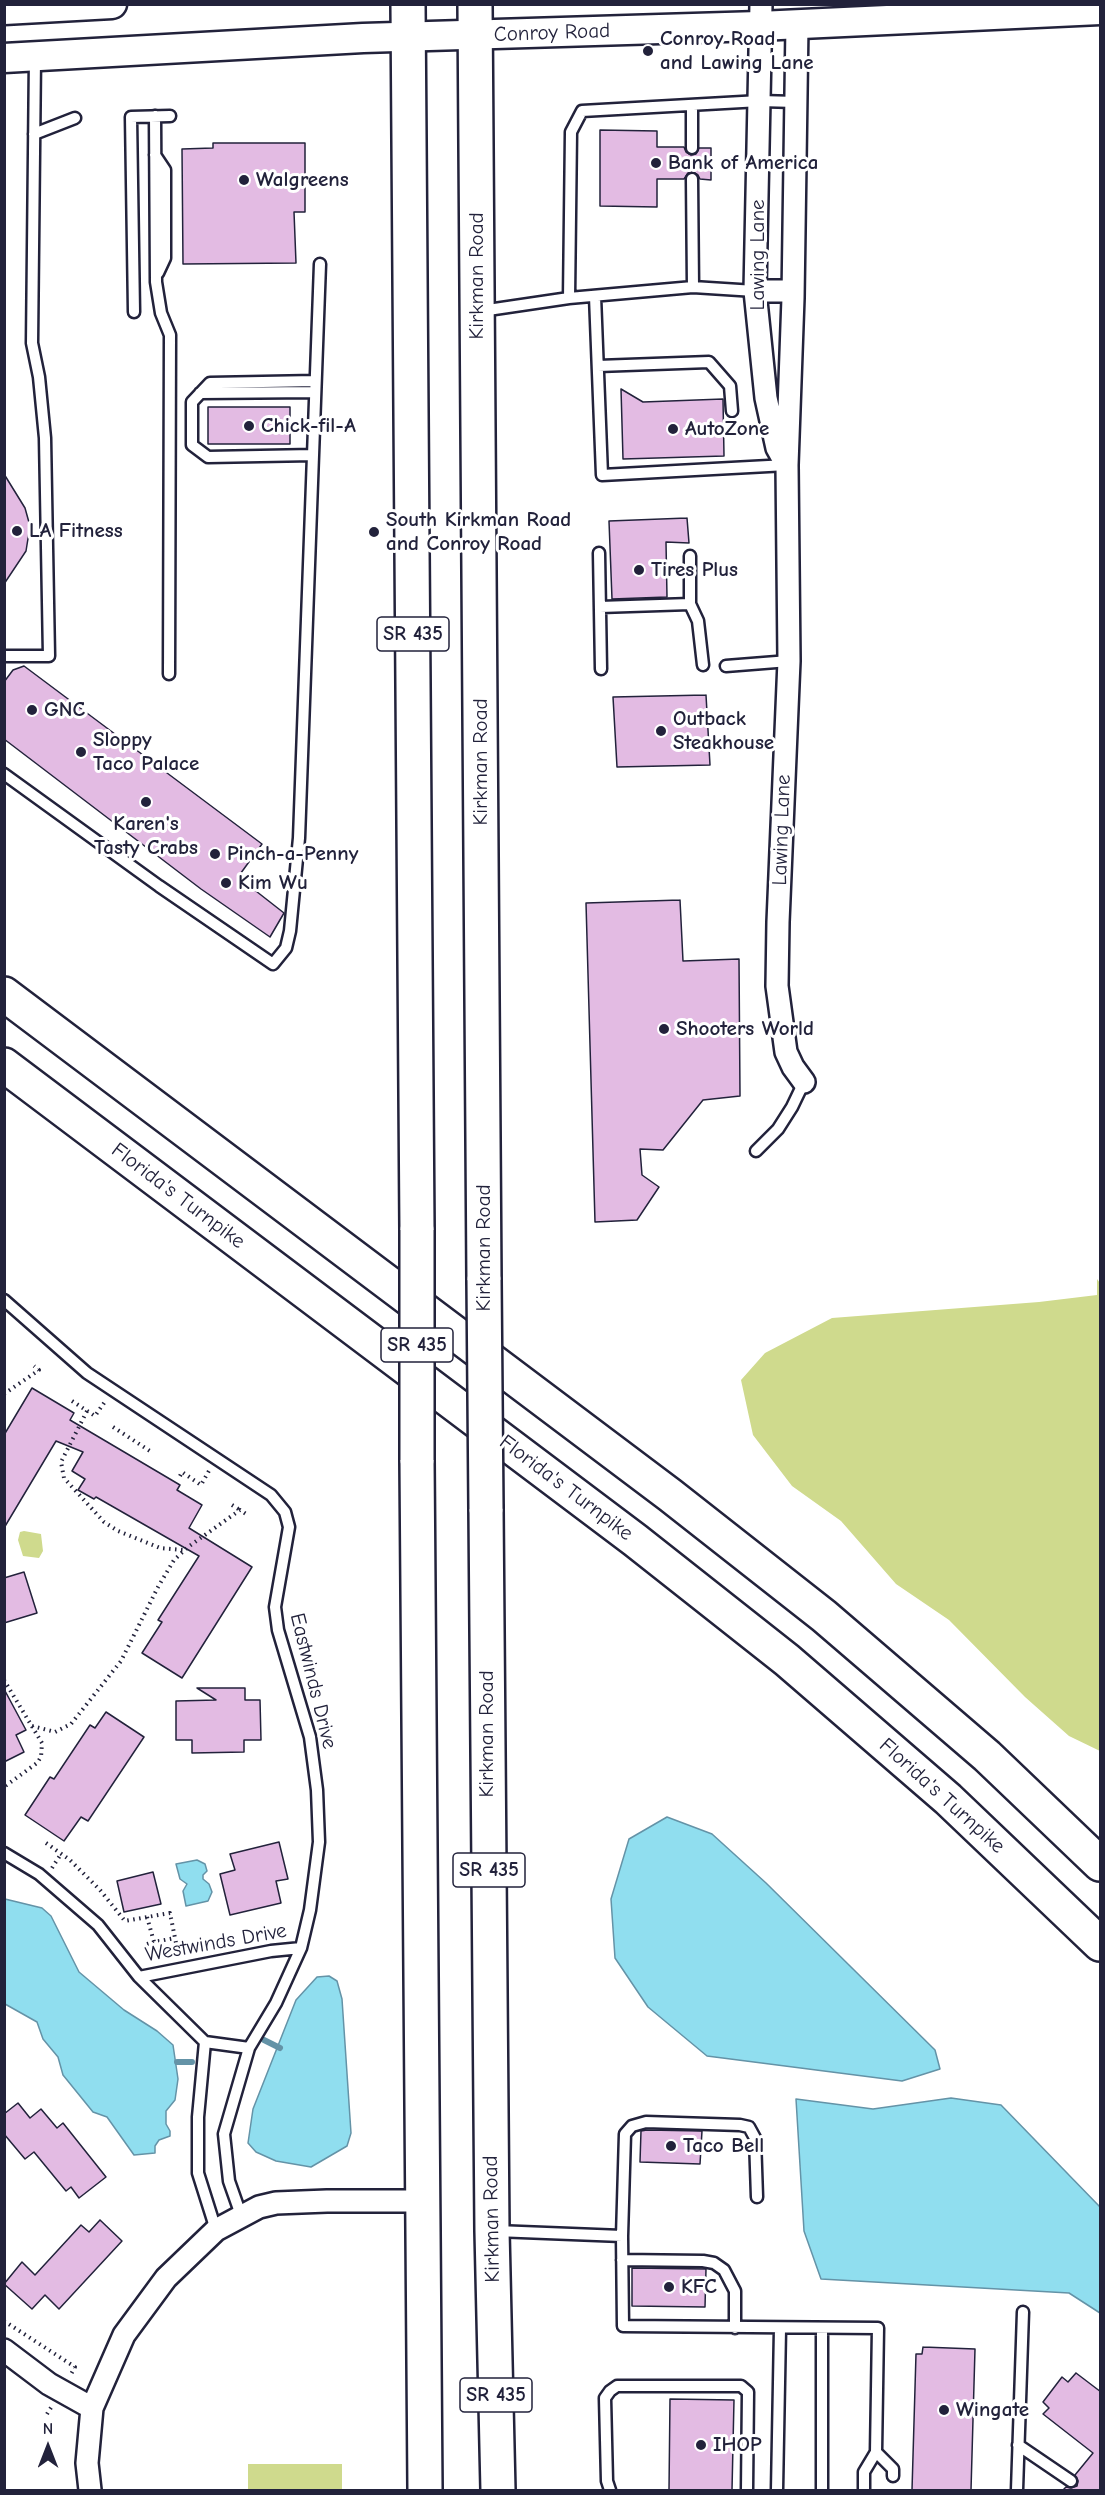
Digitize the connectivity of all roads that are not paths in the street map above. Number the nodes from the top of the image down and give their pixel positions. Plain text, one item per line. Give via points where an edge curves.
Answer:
1 (112, 4) edge
2 (408, 4) edge
3 (4, 10) edge
4 (1101, 10) edge
5 (760, 16) edge
6 (475, 20) edge
7 (797, 25) junction
8 (408, 37) junction
9 (35, 57) junction
10 (4, 58) edge
11 (760, 101) junction
12 (796, 102) junction
13 (692, 105) junction
14 (155, 116) junction
15 (170, 116) dead end
16 (75, 118) dead end
17 (34, 134) junction
18 (692, 148) dead end
19 (692, 179) dead end
20 (320, 264) dead end
21 (693, 287) junction
22 (755, 291) junction
23 (793, 291) junction
24 (595, 296) junction
25 (569, 298) junction
26 (477, 311) junction
27 (134, 312) dead end
28 (598, 366) junction
29 (315, 387) junction
30 (732, 411) dead end
31 (313, 455) junction
32 (787, 465) junction
33 (599, 553) dead end
34 (690, 556) dead end
35 (690, 604) junction
36 (600, 607) junction
37 (4, 656) edge
38 (789, 662) junction
39 (703, 665) dead end
40 (726, 666) dead end
41 (601, 669) dead end
42 (169, 674) dead end
43 (4, 774) edge
44 (4, 994) edge
45 (4, 1065) edge
46 (804, 1082) joint
47 (756, 1151) dead end
48 (4, 1300) edge
49 (4, 1853) edge
50 (1101, 1864) edge
51 (1101, 1944) edge
52 (301, 1948) junction
53 (139, 1977) junction
54 (205, 2042) junction
55 (249, 2048) junction
56 (757, 2197) dead end
57 (423, 2201) junction
58 (241, 2215) junction
59 (216, 2230) junction
60 (492, 2231) junction
61 (622, 2235) junction
62 (622, 2260) junction
63 (1023, 2312) dead end
64 (735, 2328) junction
65 (780, 2329) junction
66 (822, 2329) junction
67 (4, 2350) edge
68 (92, 2408) junction
69 (1018, 2445) junction
70 (876, 2452) junction
71 (893, 2476) dead end
72 (1071, 2481) dead end
73 (90, 2490) edge
74 (425, 2490) edge
75 (498, 2490) edge
76 (610, 2490) edge
77 (747, 2490) edge
78 (777, 2490) edge
79 (822, 2490) edge
80 (864, 2490) edge
81 (1017, 2490) edge

1 - 3 main road
2 - 8 main road, SR 435
4 - 7 main road, Conroy Road
5 - 6 main road, Conroy Road
5 - 7 main road, Conroy Road
5 - 11 street, Lawing Lane
6 - 8 main road, Conroy Road
6 - 26 main road, Kirkman Road / SR 435
7 - 12 street, Lawing Lane
8 - 9 main road, Conroy Road
8 - 57 main road, SR 435, bridge
9 - 10 main road, Conroy Road
9 - 17 lane
11 - 12 lane
11 - 13 lane
11 - 22 street, Lawing Lane
12 - 23 street, Lawing Lane
13 - 18 lane
13 - 25 lane via 582,111 572,132
14 - 15 lane
14 - 27 lane via 131,117
14 - 42 lane via 156,278 160,313 170,335
16 - 17 lane
17 - 37 lane via 32,343 45,438 49,656
19 - 21 lane
20 - 29 lane
21 - 22 lane
21 - 24 lane
22 - 23 street
22 - 32 street, Lawing Lane via 766,398 777,448
23 - 32 street, Lawing Lane
24 - 25 lane
24 - 28 lane
25 - 26 lane
26 - 60 main road, Kirkman Road / SR 435, bridge
28 - 30 lane via 709,362 730,386
28 - 32 lane via 602,475
29 - 31 lane
29 - 31 lane via 200,393 192,402 192,446 208,457
31 - 43 lane via 299,838 290,930 286,948 273,964
32 - 38 street, Lawing Lane
33 - 36 lane
34 - 35 lane
35 - 36 lane
35 - 39 lane via 698,621
36 - 41 lane
38 - 40 lane
38 - 46 street, Lawing Lane via 777,986 786,1052
44 - 50 main road via 661,1487 815,1608 987,1756
45 - 51 main road, Florida's Turnpike via 635,1540 787,1660 948,1799
46 - 47 lane via 778,1129
48 - 52 lane, Eastwinds Drive via 87,1373 271,1495 285,1512 289,1527 274,1607 310,1737 318,1831 310,1910
49 - 53 lane, Westwinds Drive via 39,1874 98,1925
52 - 53 lane, Westwinds Drive
52 - 55 lane, Eastwinds Drive via 276,2003
53 - 54 lane, Westwinds Drive
54 - 55 lane
54 - 59 lane via 198,2173
55 - 58 lane, Eastwinds Drive via 224,2134 229,2181
56 - 61 lane via 755,2138 749,2127 646,2122 632,2126 625,2134
57 - 58 street via 297,2201 259,2207
57 - 74 main road, SR 435
58 - 59 street
59 - 68 street via 166,2278 124,2335
60 - 61 lane
60 - 75 main road, Kirkman Road / SR 435
61 - 62 lane
62 - 64 lane via 703,2261 724,2270 735,2291
62 - 64 lane via 623,2326
63 - 69 lane
64 - 65 lane
65 - 66 lane
65 - 78 lane
66 - 70 lane via 878,2328
66 - 79 lane
67 - 68 street via 49,2384
68 - 73 street via 87,2463
69 - 72 lane
69 - 81 lane
70 - 71 lane via 893,2469
70 - 80 lane via 864,2472
76 - 77 lane via 605,2398 617,2386 741,2386 748,2392

